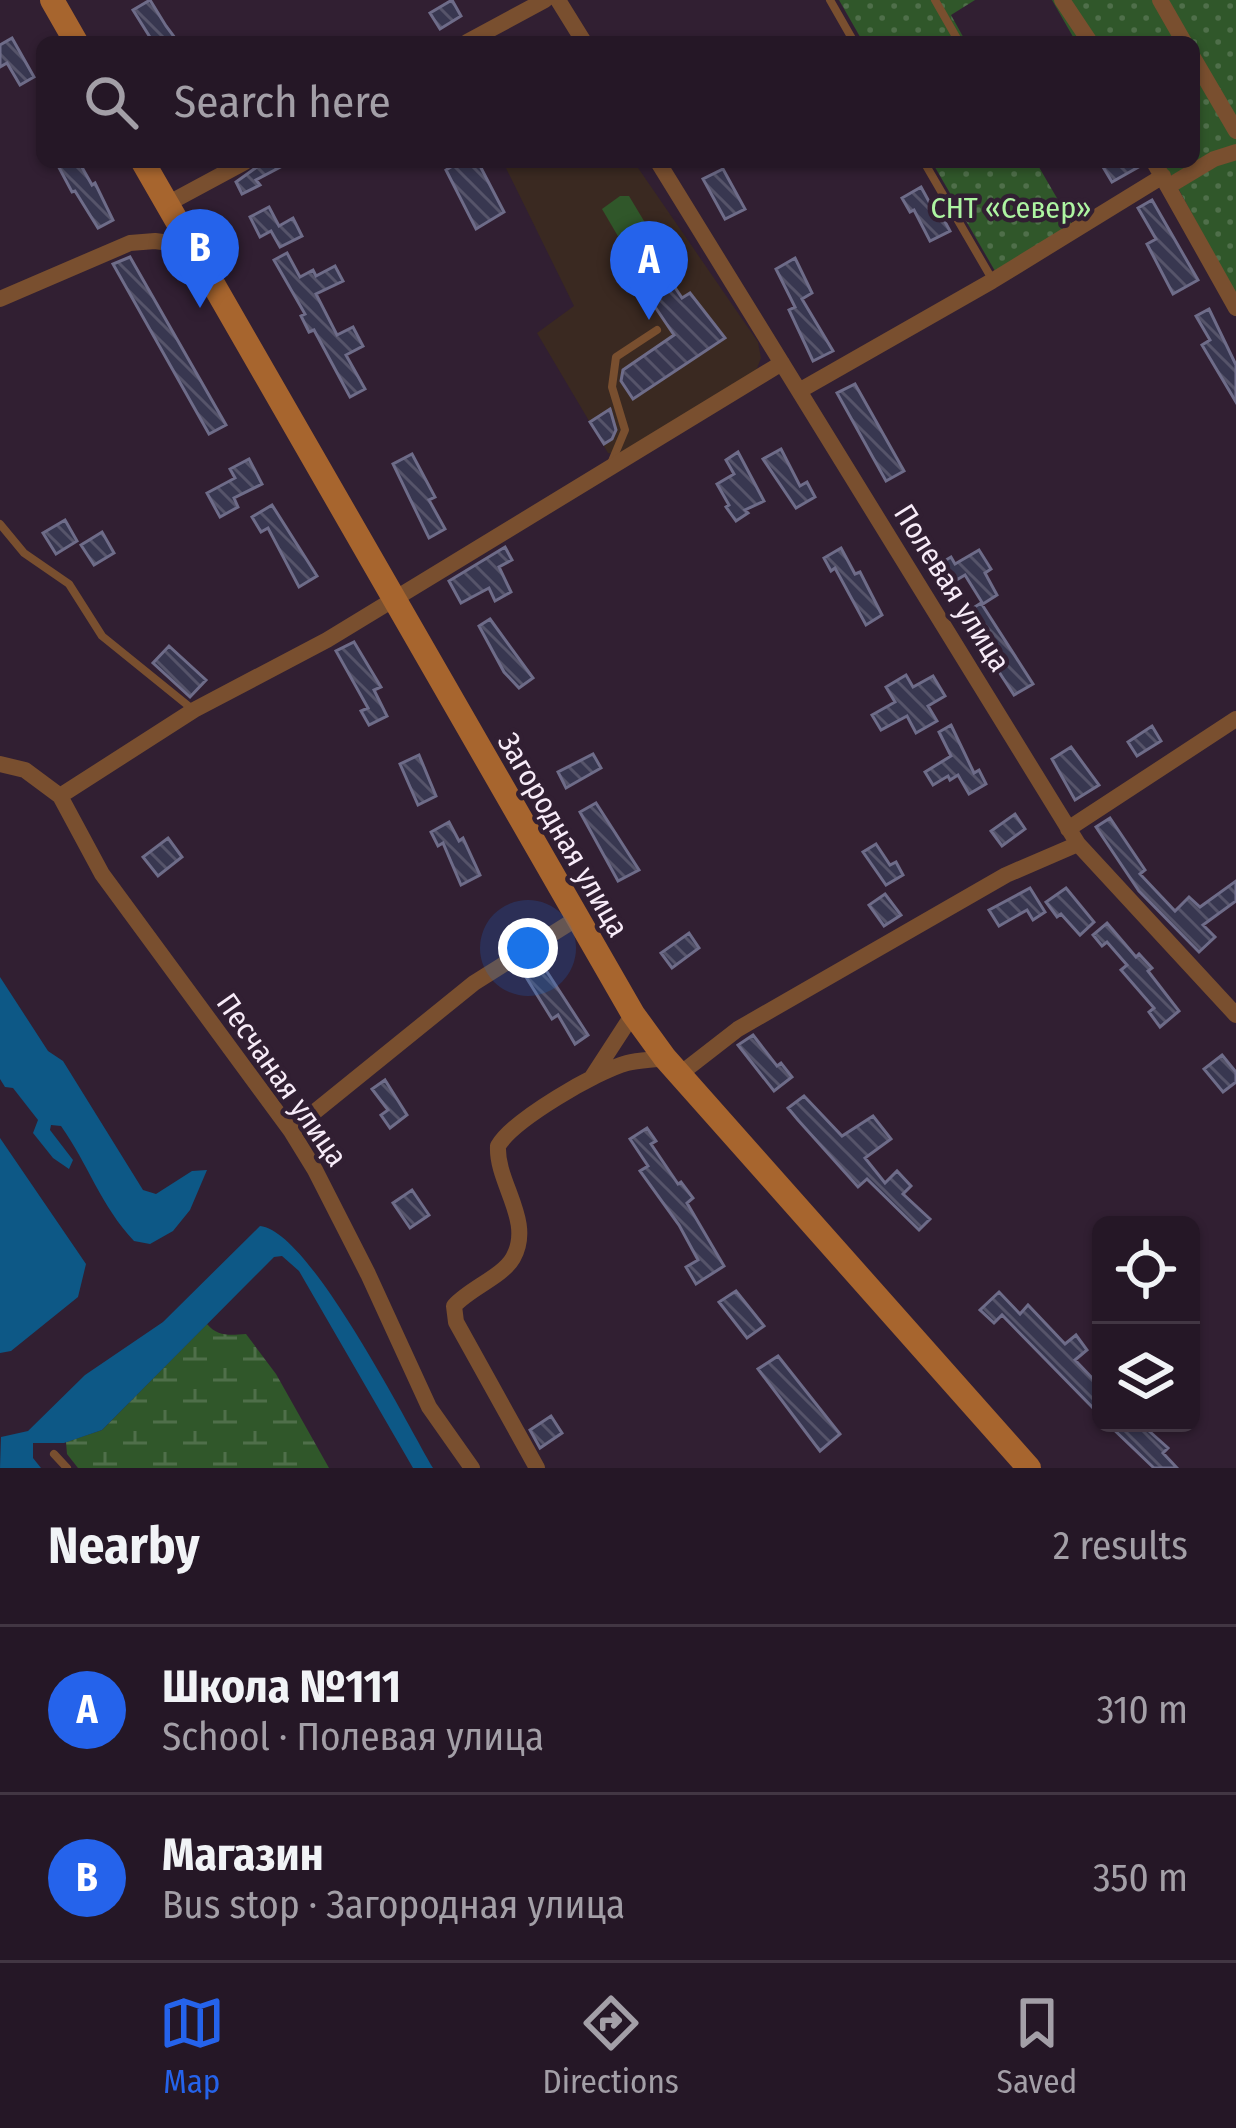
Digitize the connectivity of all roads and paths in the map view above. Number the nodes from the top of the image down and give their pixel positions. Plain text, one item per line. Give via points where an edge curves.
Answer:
1 (52, 0) edge
2 (545, 0) edge
3 (558, 0) edge
4 (830, 0) edge
5 (935, 0) edge
6 (1062, 0) edge
7 (1160, 0) edge
8 (73, 36) edge
9 (495, 36) edge
10 (580, 36) edge
11 (851, 36) edge
12 (956, 36) edge
13 (1086, 36) edge
14 (1181, 36) edge
15 (1200, 69) edge
16 (1236, 131) edge
17 (1236, 152) edge
18 (1200, 163) edge
19 (146, 168) edge
20 (234, 168) edge
21 (662, 168) edge
22 (927, 168) edge
23 (1162, 175) edge
24 (167, 204) junction
25 (192, 246) junction
26 (992, 280) junction
27 (0, 299) edge
28 (1236, 308) edge
29 (657, 330) dead end
30 (782, 363) junction
31 (799, 391) junction
32 (610, 468) junction
33 (0, 524) edge
34 (394, 599) junction
35 (194, 710) junction
36 (1236, 718) edge
37 (0, 764) edge
38 (60, 796) junction
39 (1073, 836) junction
40 (576, 919) junction
41 (633, 1014) junction
42 (1236, 1015) edge
43 (673, 1066) junction
44 (591, 1078) junction
45 (291, 1131) junction
46 (54, 1454) dead end
47 (67, 1468) edge
48 (472, 1468) edge
49 (537, 1468) edge
50 (1029, 1468) edge

1 - 8 street
2 - 9 street
3 - 10 street
4 - 11 lane
5 - 12 lane
6 - 13 street
7 - 14 street
15 - 16 street
17 - 18 street
19 - 24 street, Загородная улица
20 - 24 street
21 - 30 street, Полевая улица
22 - 26 lane
23 - 26 street
23 - 28 street
24 - 25 street, Загородная улица
25 - 27 street via 130,243
25 - 34 street, Загородная улица
26 - 31 street
29 - 32 lane via 616,358 612,388 625,430
30 - 31 street, Полевая улица
30 - 32 street
31 - 39 street, Полевая улица
32 - 34 street
33 - 35 lane via 24,553 69,584 103,636
34 - 35 street
34 - 40 street, Загородная улица
35 - 38 street
36 - 39 street
37 - 38 street via 25,770
38 - 45 street, Песчаная улица via 102,874
39 - 42 street, Полевая улица
39 - 43 street
40 - 41 street, Загородная улица
40 - 45 street via 474,983
41 - 43 street, Загородная улица
41 - 44 street
43 - 44 street via 626,1063
43 - 50 street, Загородная улица
44 - 49 street via 503,1137 497,1157 518,1221 512,1260 454,1306
45 - 48 street, Песчаная улица via 429,1407
46 - 47 lane

